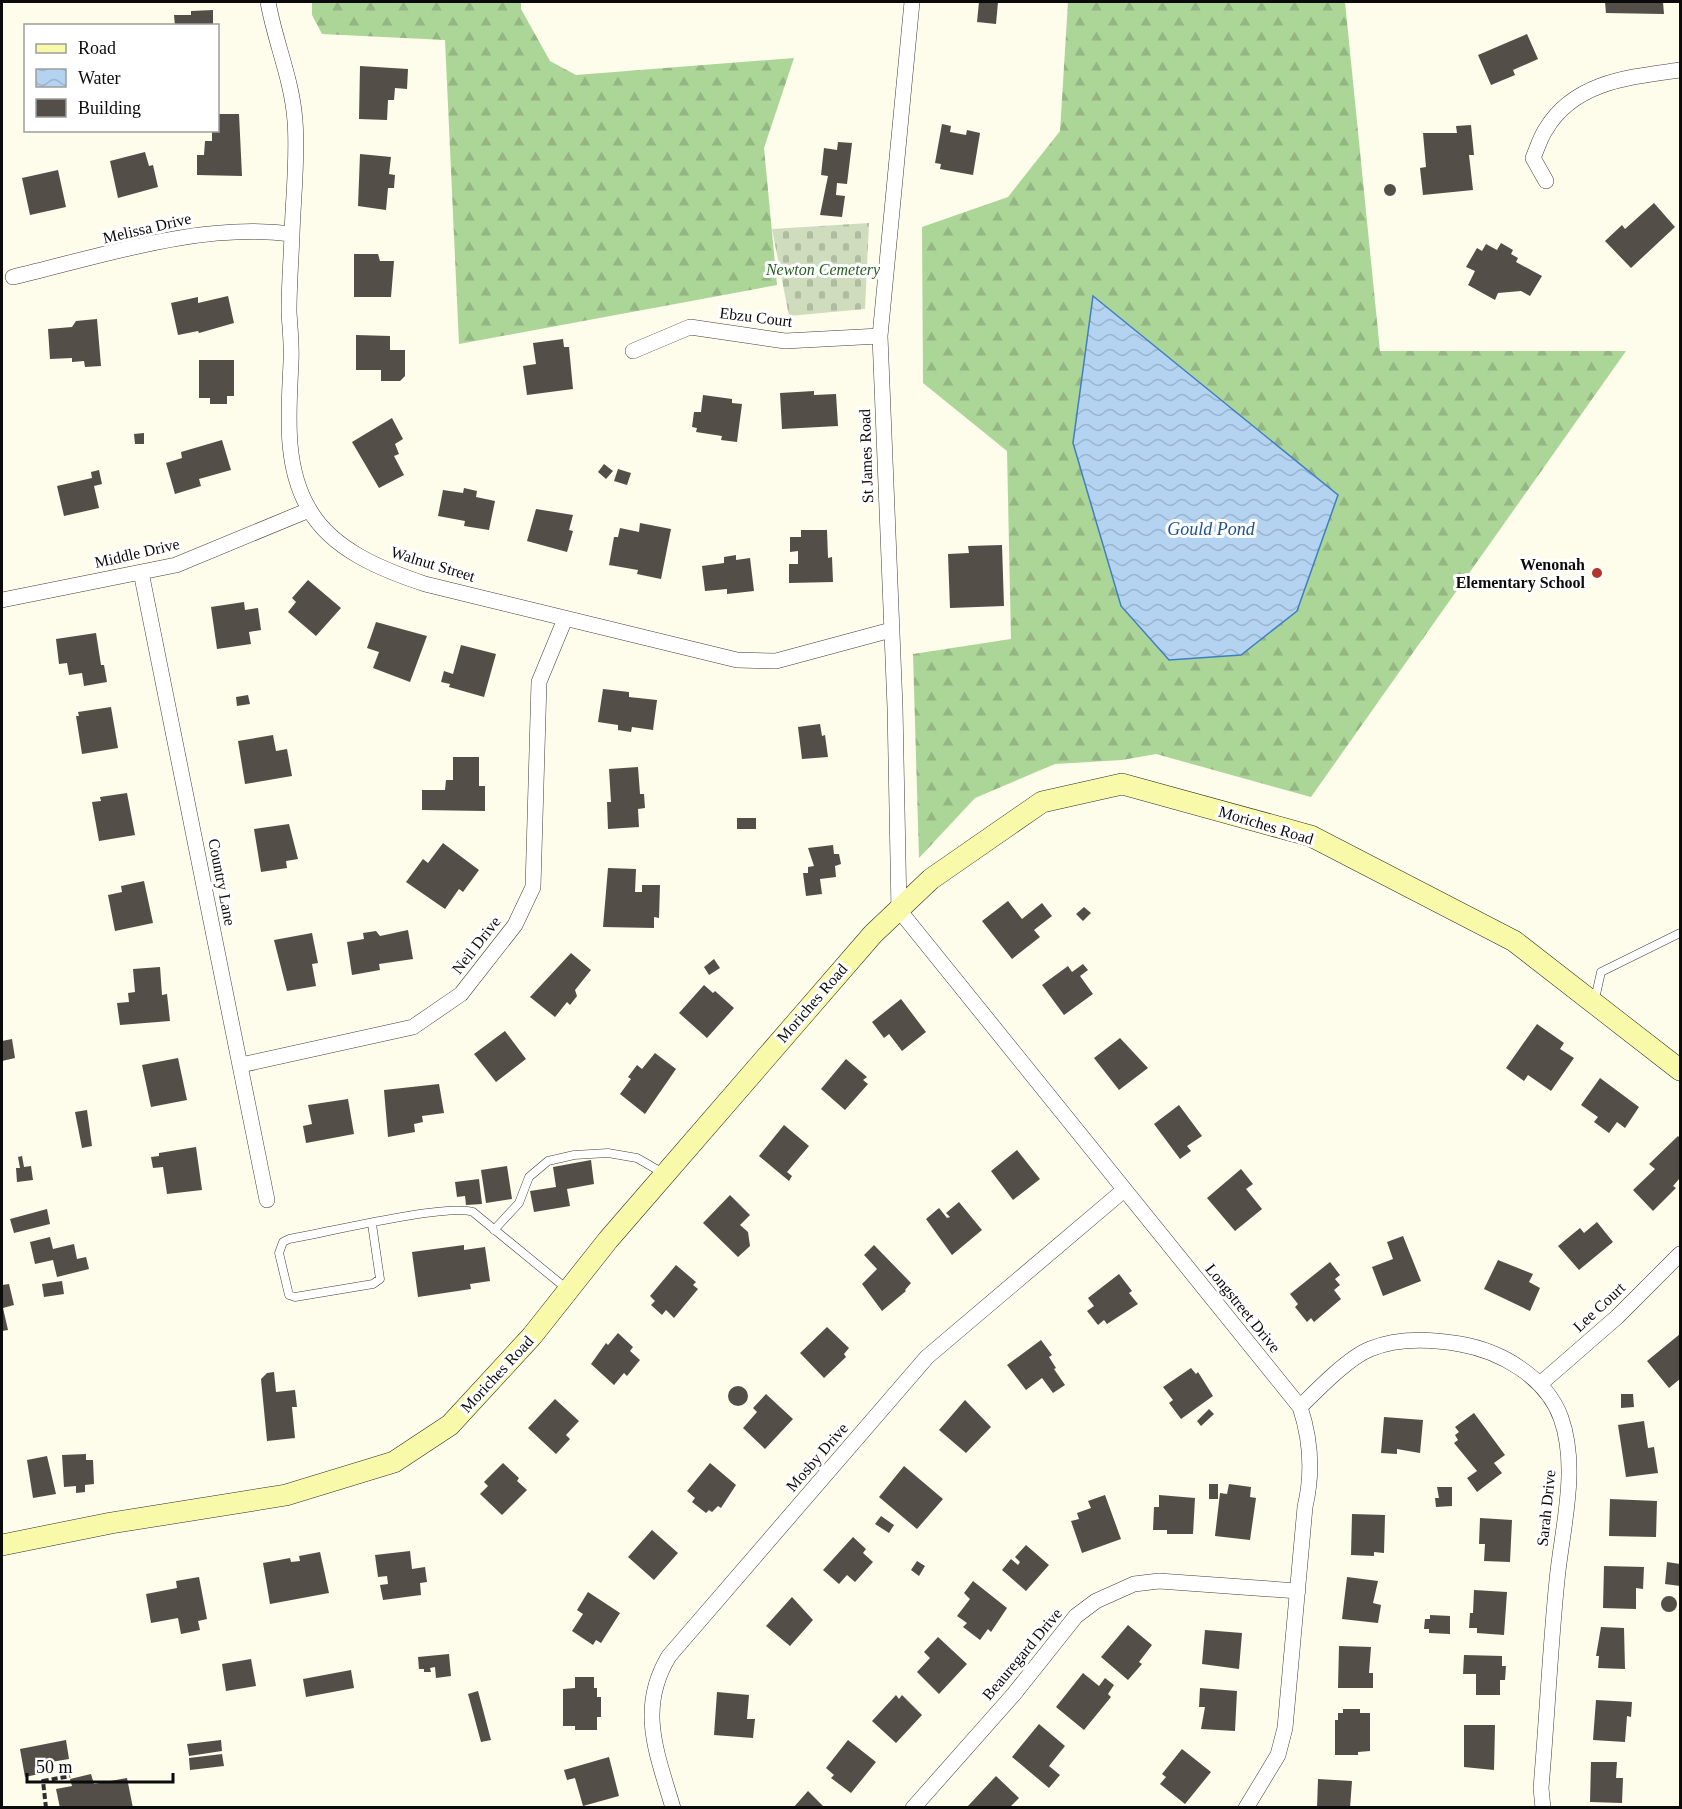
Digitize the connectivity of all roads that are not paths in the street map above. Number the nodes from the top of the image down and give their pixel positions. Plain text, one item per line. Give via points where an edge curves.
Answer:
1 (268, 2) edge
2 (912, 2) edge
3 (1680, 70) edge
4 (1546, 181) dead end
5 (292, 234) junction
6 (13, 277) dead end
7 (880, 336) junction
8 (633, 351) dead end
9 (309, 510) junction
10 (141, 572) junction
11 (2, 600) edge
12 (565, 619) junction
13 (891, 630) junction
14 (899, 910) junction
15 (1680, 933) edge
16 (1595, 1004) junction
17 (241, 1065) junction
18 (1680, 1070) edge
19 (665, 1174) junction
20 (1124, 1190) junction
21 (267, 1200) dead end
22 (372, 1224) junction
23 (494, 1230) junction
24 (1680, 1254) edge
25 (568, 1290) junction
26 (1540, 1384) junction
27 (1300, 1407) junction
28 (2, 1545) edge
29 (1299, 1591) junction
30 (673, 1808) edge
31 (913, 1808) edge
32 (1246, 1808) edge
33 (1543, 1808) edge

1 - 5 street, Walnut Street via 287,70 295,122
2 - 7 street, St James Road
3 - 4 street via 1612,81 1576,98 1546,129 1533,158
5 - 6 street, Melissa Drive via 261,230 197,234
5 - 9 street, Walnut Street via 287,410 293,459
7 - 8 street, Ebzu Court via 785,341 690,327
7 - 13 street, St James Road
9 - 10 street, Middle Drive via 176,565
9 - 12 street, Walnut Street via 355,554 388,572
10 - 11 street, Middle Drive
10 - 17 street, Country Lane
12 - 13 street, Walnut Street via 737,660 776,661
12 - 17 street, Neil Drive via 539,682 533,887 515,925 461,994 413,1026
13 - 14 street, St James Road
14 - 16 street, Moriches Road via 931,879 1042,802 1122,784 1311,836 1514,941
14 - 19 street, Moriches Road via 873,934
14 - 20 street, Longstreet Drive
15 - 16 lane via 1601,972
16 - 18 street, Moriches Road
17 - 21 street, Country Lane
19 - 23 lane via 637,1158 608,1153 554,1160 529,1177 519,1203
19 - 25 street, Moriches Road
20 - 27 street, Longstreet Drive
20 - 30 street, Mosby Drive via 927,1357 669,1656 658,1675 651,1716
22 - 22 lane via 283,1242 279,1253 289,1295 374,1284 380,1279
22 - 23 lane via 455,1209 473,1212
23 - 25 lane
24 - 26 street, Lee Court via 1617,1317
25 - 28 street, Moriches Road via 532,1336 450,1425 394,1462 286,1495
26 - 27 street, Sarah Drive via 1498,1354 1475,1346 1414,1340 1370,1349
26 - 33 street, Sarah Drive via 1561,1419 1570,1469 1557,1581 1541,1788
27 - 29 street, Longstreet Drive via 1308,1432 1310,1486
29 - 31 street, Beauregard Drive via 1159,1581 1134,1584 1096,1601 1076,1616 1014,1694
29 - 32 street, Longstreet Drive via 1285,1728 1278,1755

